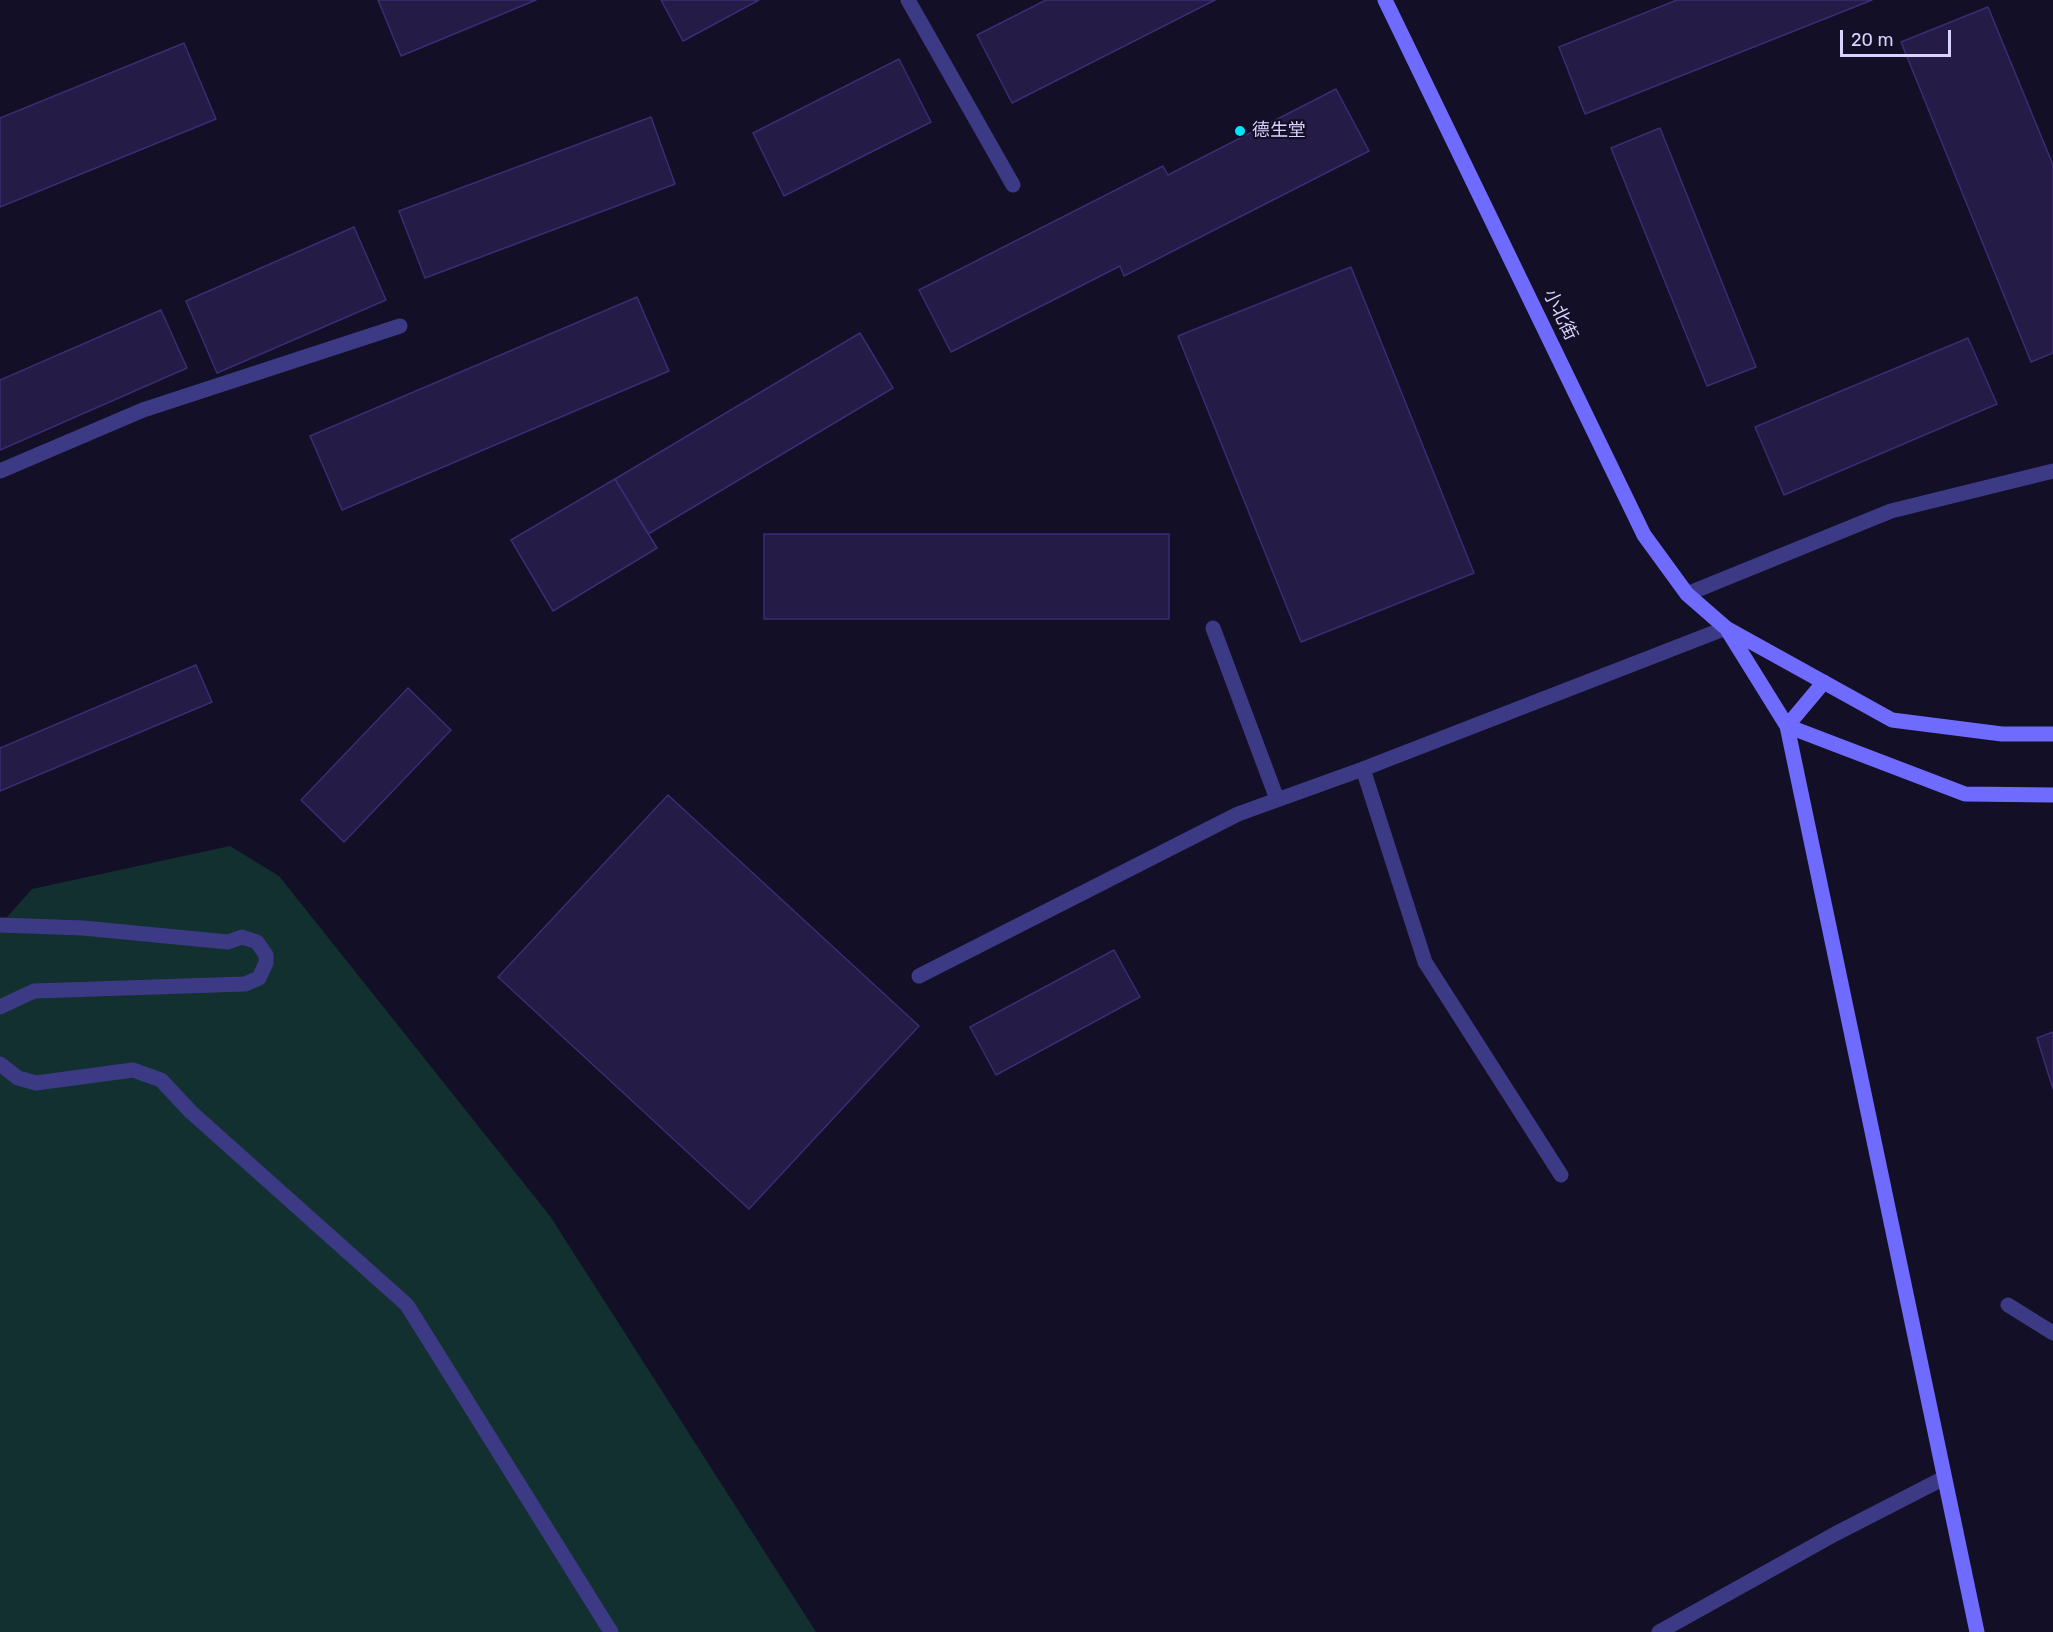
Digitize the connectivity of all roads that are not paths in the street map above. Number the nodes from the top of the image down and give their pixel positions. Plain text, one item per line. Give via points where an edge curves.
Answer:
1 (908, 0) edge
2 (1385, 0) edge
3 (1013, 185) dead end
4 (400, 326) dead end
5 (0, 471) edge
6 (2053, 471) edge
7 (1687, 594) junction
8 (1213, 628) dead end
9 (1726, 628) junction
10 (1824, 682) junction
11 (1787, 726) junction
12 (2053, 734) edge
13 (1364, 769) junction
14 (2053, 795) edge
15 (1276, 800) junction
16 (0, 926) edge
17 (919, 976) dead end
18 (0, 1007) edge
19 (0, 1064) edge
20 (1560, 1175) dead end
21 (2008, 1305) dead end
22 (2053, 1333) edge
23 (1944, 1478) junction
24 (610, 1632) edge
25 (1659, 1632) edge
26 (1977, 1632) edge

1 - 3 street
2 - 7 street, 小北街 via 1644,535
4 - 5 street via 143,411
6 - 7 street via 1892,511
7 - 9 street, 小北街
8 - 15 street
9 - 10 street
9 - 11 street
9 - 13 street
10 - 11 street
10 - 12 street via 1892,720 2002,734
11 - 14 street via 1965,794
11 - 23 street
13 - 15 street
13 - 20 street via 1425,962
15 - 17 street via 1238,814
16 - 18 street via 83,928 228,942 242,937 258,942 266,955 259,978 245,984 34,991
19 - 24 street via 18,1078 36,1083 133,1070 161,1080 191,1112 406,1305
21 - 22 street
23 - 25 street
23 - 26 street

